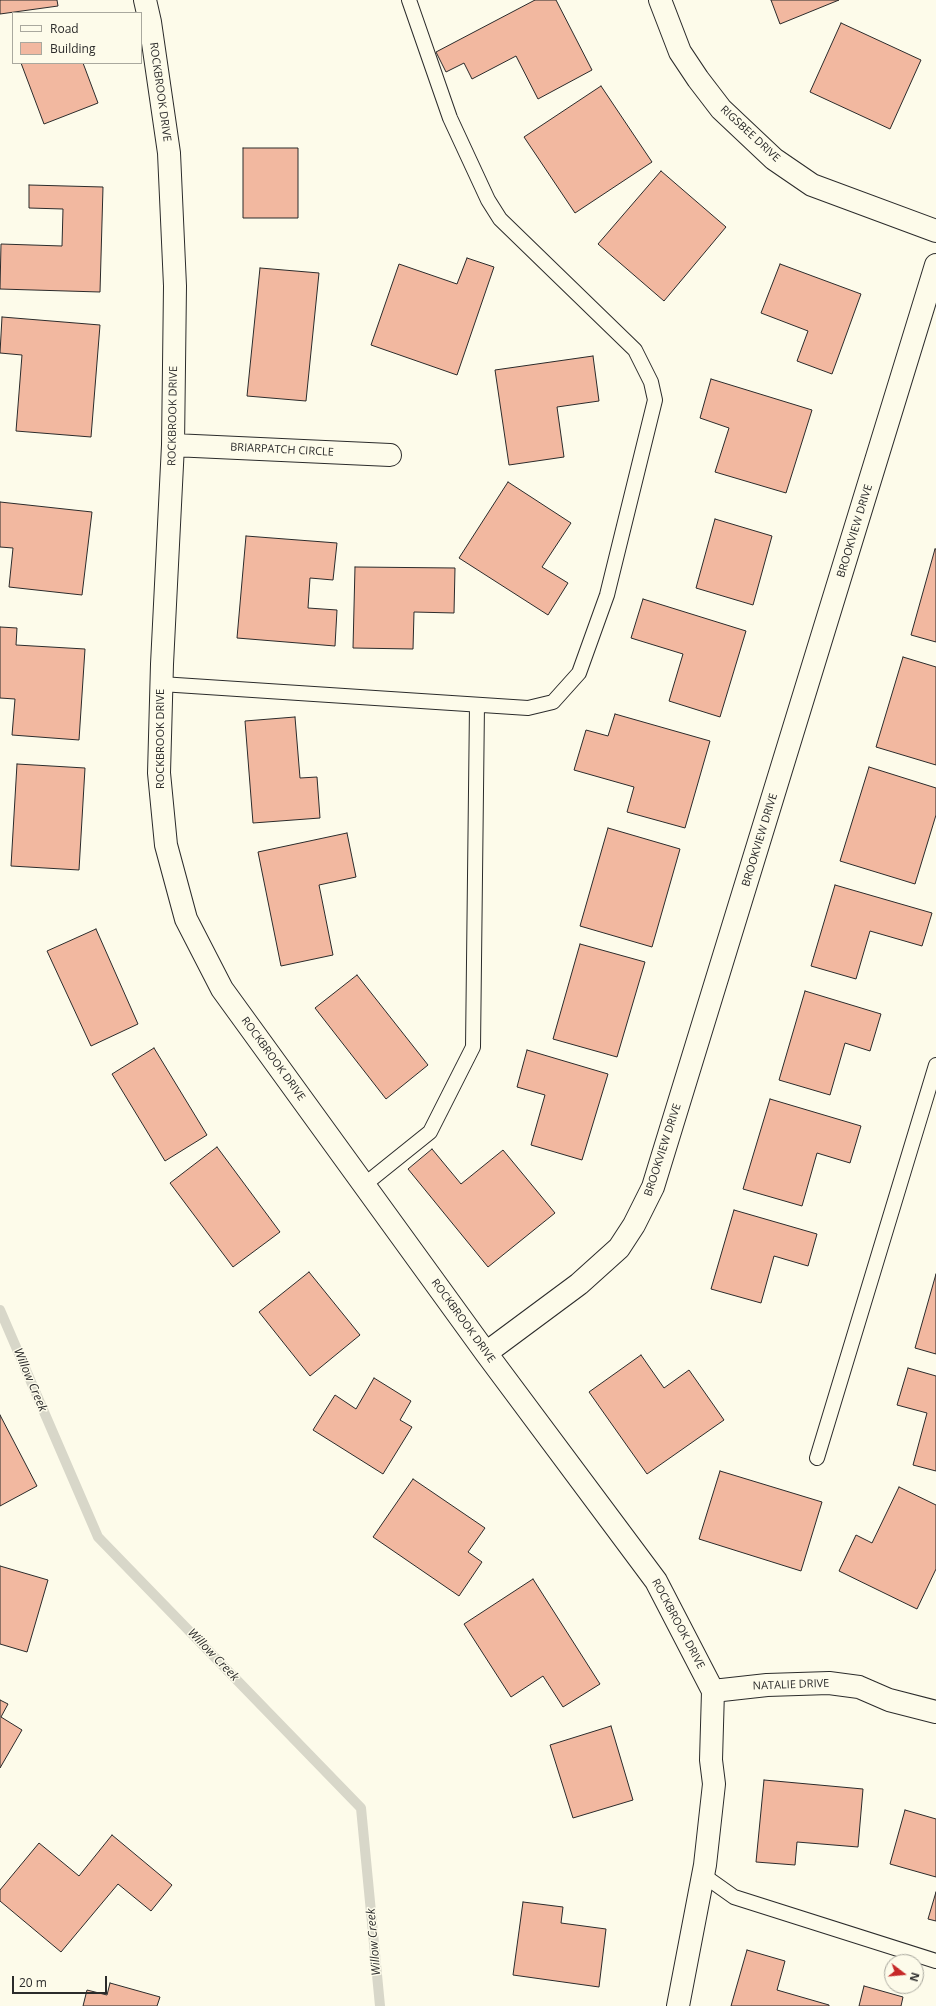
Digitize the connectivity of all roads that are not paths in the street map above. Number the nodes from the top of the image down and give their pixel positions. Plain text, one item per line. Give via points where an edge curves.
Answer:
1 (145, 0) edge
2 (409, 0) edge
3 (660, 0) edge
4 (936, 231) edge
5 (936, 265) edge
6 (173, 445) junction
7 (390, 455) dead end
8 (161, 684) junction
9 (477, 705) junction
10 (936, 1065) edge
11 (364, 1185) junction
12 (486, 1353) junction
13 (816, 1458) dead end
14 (713, 1690) junction
15 (936, 1712) edge
16 (704, 1875) junction
17 (936, 1960) edge
18 (678, 2006) edge

1 - 6 street, ROCKBROOK DRIVE via 169,153 175,286
2 - 9 lane via 450,118 488,200 500,219 635,350 651,382 655,400 607,595 579,673 553,702 528,708
3 - 4 street, RIGSBEE DRIVE via 680,52 698,80 721,108 774,159 812,185
5 - 12 street, BROOKVIEW DRIVE via 653,1187 619,1248 579,1284
6 - 7 street, BRIARPATCH CIRCLE
6 - 8 street, ROCKBROOK DRIVE
8 - 9 lane
8 - 11 street, ROCKBROOK DRIVE via 159,773 166,845 186,919 222,988
9 - 11 lane via 473,1047 430,1132
10 - 13 lane
11 - 12 street, ROCKBROOK DRIVE
12 - 14 street, ROCKBROOK DRIVE via 656,1581
14 - 15 street, NATALIE DRIVE via 829,1683 859,1687 889,1700
14 - 16 street, ROCKBROOK DRIVE via 711,1760 714,1784
16 - 17 lane via 734,1897
16 - 18 street, ROCKBROOK DRIVE

